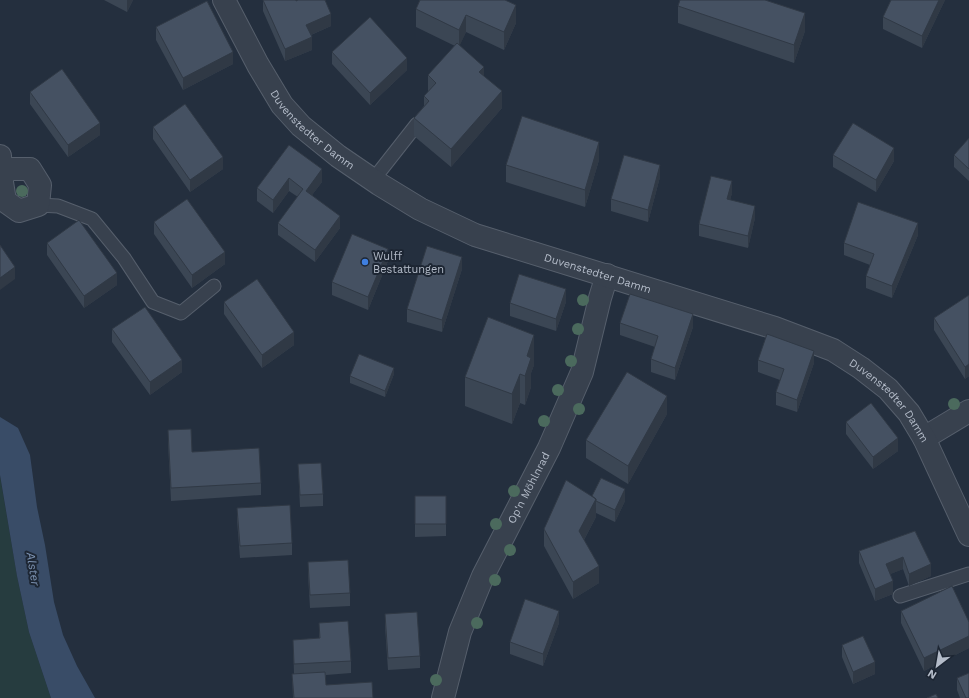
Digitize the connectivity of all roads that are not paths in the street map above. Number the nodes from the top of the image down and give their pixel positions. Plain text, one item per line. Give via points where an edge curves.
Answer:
1 (224, 0) edge
2 (417, 124) edge
3 (0, 166) edge
4 (373, 180) junction
5 (38, 205) junction
6 (607, 275) junction
7 (214, 286) dead end
8 (969, 412) edge
9 (924, 438) junction
10 (969, 535) edge
11 (969, 574) edge
12 (900, 596) dead end
13 (444, 698) edge

1 - 4 street, Duvenstedter Damm via 282,105 301,126
2 - 4 lane
3 - 5 street via 30,169 40,185
3 - 5 street via 5,201 19,211
4 - 6 street, Duvenstedter Damm via 420,210 475,235
5 - 7 lane via 58,206 92,219 124,258 153,302 181,313
6 - 9 street, Duvenstedter Damm via 775,328 833,350 888,389 909,413
6 - 13 street, Op'n Möhlnrad via 582,372 549,448 483,576 460,632
8 - 9 street
9 - 10 street, Duvenstedter Damm
11 - 12 lane

